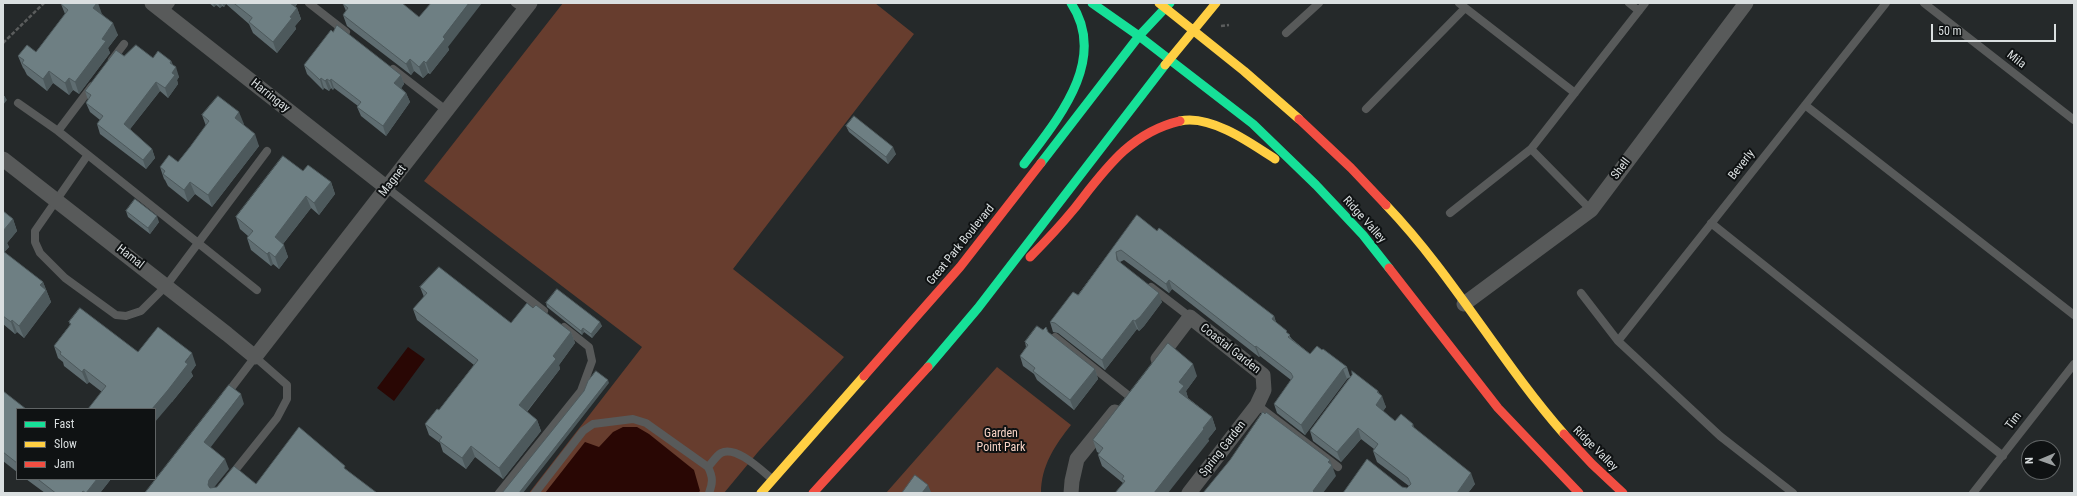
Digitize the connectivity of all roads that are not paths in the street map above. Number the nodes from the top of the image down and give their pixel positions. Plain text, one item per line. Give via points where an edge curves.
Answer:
1 (309, 3) edge
2 (1071, 3) edge
3 (1092, 3) edge
4 (1216, 3) edge
5 (1319, 3) edge
6 (1458, 3) edge
7 (1629, 3) edge
8 (1646, 3) edge
9 (1746, 3) edge
10 (1886, 3) edge
11 (1924, 3) edge
12 (523, 5) edge
13 (1164, 5) edge
14 (162, 6) edge
15 (1465, 8) junction
16 (1639, 11) junction
17 (1192, 30) junction
18 (1286, 33) dead end
19 (351, 36) edge
20 (1139, 36) junction
21 (124, 44) dead end
22 (1169, 60) junction
23 (388, 65) edge
24 (105, 69) edge
25 (96, 81) edge
26 (1575, 93) junction
27 (18, 103) dead end
28 (1805, 105) junction
29 (1366, 109) dead end
30 (447, 111) junction
31 (2074, 120) edge
32 (58, 131) junction
33 (1531, 150) junction
34 (267, 151) dead end
35 (87, 156) junction
36 (3, 159) edge
37 (1017, 174) dead end
38 (1316, 185) junction
39 (387, 188) junction
40 (56, 199) junction
41 (1591, 210) junction
42 (1450, 213) dead end
43 (985, 219) dead end
44 (1711, 224) junction
45 (198, 241) junction
46 (1142, 280) edge
47 (166, 286) junction
48 (257, 290) dead end
49 (1581, 293) dead end
50 (1464, 304) junction
51 (978, 308) junction
52 (2074, 315) edge
53 (1190, 317) junction
54 (912, 323) junction
55 (1055, 337) edge
56 (1618, 341) junction
57 (255, 357) junction
58 (2074, 364) edge
59 (1148, 372) edge
60 (1138, 384) edge
61 (1129, 396) junction
62 (223, 400) edge
63 (1258, 405) junction
64 (2003, 456) junction
65 (708, 467) junction
66 (1338, 467) dead end
67 (772, 480) junction
68 (1196, 491) edge
69 (217, 493) edge
70 (499, 493) edge
71 (535, 493) edge
72 (709, 493) edge
73 (761, 493) edge
74 (813, 493) edge
75 (1071, 493) edge
76 (1578, 493) edge
77 (1623, 493) edge
78 (1793, 493) edge
79 (1973, 493) edge

1 - 19 lane
2 - 37 main road via 1079,20 1084,41 1081,74 1068,102
3 - 20 main road, Ridge Valley
4 - 17 main road
5 - 18 lane
6 - 15 lane
7 - 16 lane
8 - 16 lane
9 - 41 street, Shell
10 - 28 lane, Beverly
11 - 31 lane, Mila
12 - 30 street, Magnet
13 - 17 main road, Ridge Valley
13 - 20 main road, Great Park Boulevard
14 - 39 street, Harringay
15 - 26 lane
15 - 29 lane
16 - 26 lane
17 - 22 main road
17 - 50 main road, Ridge Valley via 1276,98 1346,161 1410,230
20 - 22 main road, Ridge Valley
20 - 54 main road, Great Park Boulevard via 960,267
21 - 24 lane
22 - 38 main road, Ridge Valley via 1253,124
22 - 51 main road
23 - 30 lane
25 - 32 lane
26 - 33 lane
27 - 32 lane
28 - 44 lane, Beverly
28 - 52 lane
30 - 39 street, Magnet
32 - 35 lane
33 - 41 lane
33 - 42 lane
34 - 45 lane
35 - 40 lane
35 - 45 lane
36 - 40 street, Hamal
38 - 51 main road via 1237,136 1201,122 1168,123 1130,144 1111,163 1059,227
38 - 76 main road, Ridge Valley via 1363,235 1498,408
39 - 57 street, Magnet
39 - 70 lane via 589,347 592,361 581,391
40 - 47 street, Hamal
40 - 47 lane via 35,231 35,242 40,253 65,278 116,315 126,316 141,311
41 - 50 street, Shell
43 - 54 main road
44 - 56 lane, Beverly
44 - 64 lane
45 - 47 lane
45 - 48 lane
46 - 53 lane
47 - 57 street, Hamal
49 - 56 lane
50 - 77 main road, Ridge Valley via 1521,384 1563,435
51 - 74 main road via 923,373
53 - 59 street, Coastal Garden
53 - 63 street, Coastal Garden via 1263,375 1264,390
54 - 67 main road, Great Park Boulevard
55 - 61 lane
56 - 78 lane via 1720,436
57 - 62 lane
57 - 69 lane via 287,386 287,399 277,418
58 - 64 lane, Tim
60 - 61 street
61 - 75 street via 1077,459
63 - 66 lane via 1308,439
63 - 68 street, Spring Garden
64 - 79 lane, Tim
65 - 67 lane via 721,453 730,451 738,453
65 - 71 lane via 646,423 633,419 610,421 593,424 583,431
65 - 72 lane via 713,485
67 - 73 main road, Great Park Boulevard

